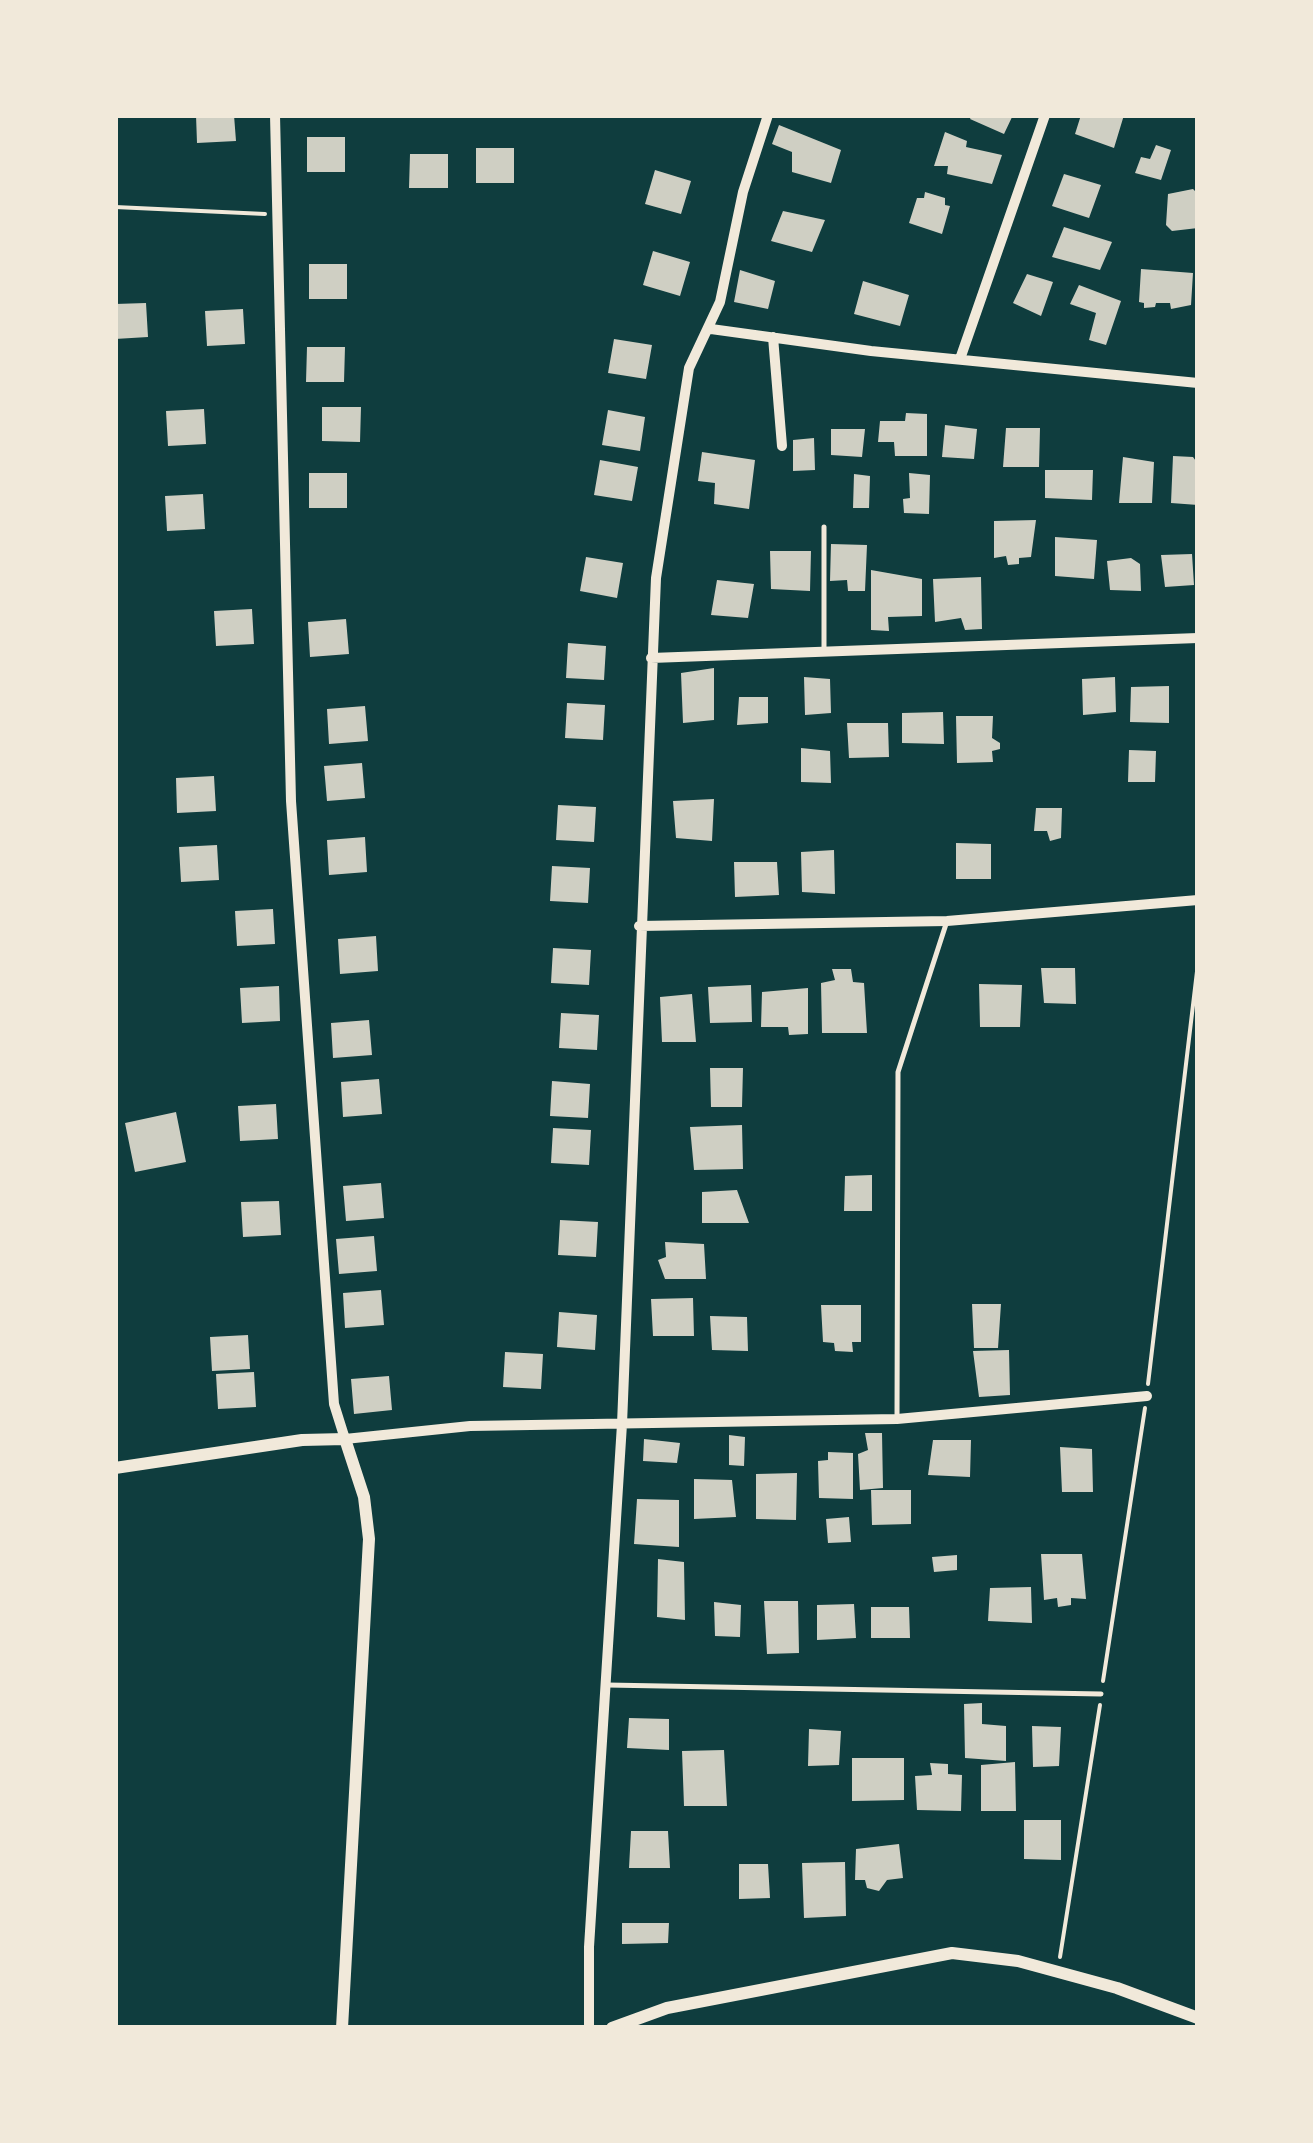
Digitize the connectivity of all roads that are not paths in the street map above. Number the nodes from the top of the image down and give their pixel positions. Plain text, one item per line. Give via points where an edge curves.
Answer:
1 (275, 115) edge
2 (768, 115) edge
3 (1046, 115) edge
4 (711, 329) junction
5 (773, 338) junction
6 (960, 359) junction
7 (1198, 383) edge
8 (782, 446) dead end
9 (824, 527) dead end
10 (1198, 638) edge
11 (824, 652) junction
12 (651, 658) junction
13 (1198, 900) edge
14 (947, 921) junction
15 (639, 926) junction
16 (1147, 1396) road end
17 (897, 1419) junction
18 (622, 1424) junction
19 (345, 1439) junction
20 (115, 1468) edge
21 (607, 1686) junction
22 (1101, 1694) road end
23 (1198, 2018) edge
24 (342, 2028) edge
25 (589, 2028) edge
26 (612, 2028) edge

1 - 19 street via 292,801 334,1404
2 - 4 street
3 - 6 street
4 - 5 street
4 - 12 street via 689,368 656,578
5 - 6 street
5 - 8 street
6 - 7 street
9 - 11 lane
10 - 11 street
11 - 12 street
12 - 15 street
13 - 14 street
14 - 15 street
14 - 17 lane via 898,1072
15 - 18 street
16 - 17 street
17 - 18 street
18 - 19 street via 470,1426
18 - 21 street
19 - 20 street
19 - 24 street via 369,1539
21 - 22 lane
21 - 25 street
23 - 26 street via 1018,1961 952,1953 666,2008

